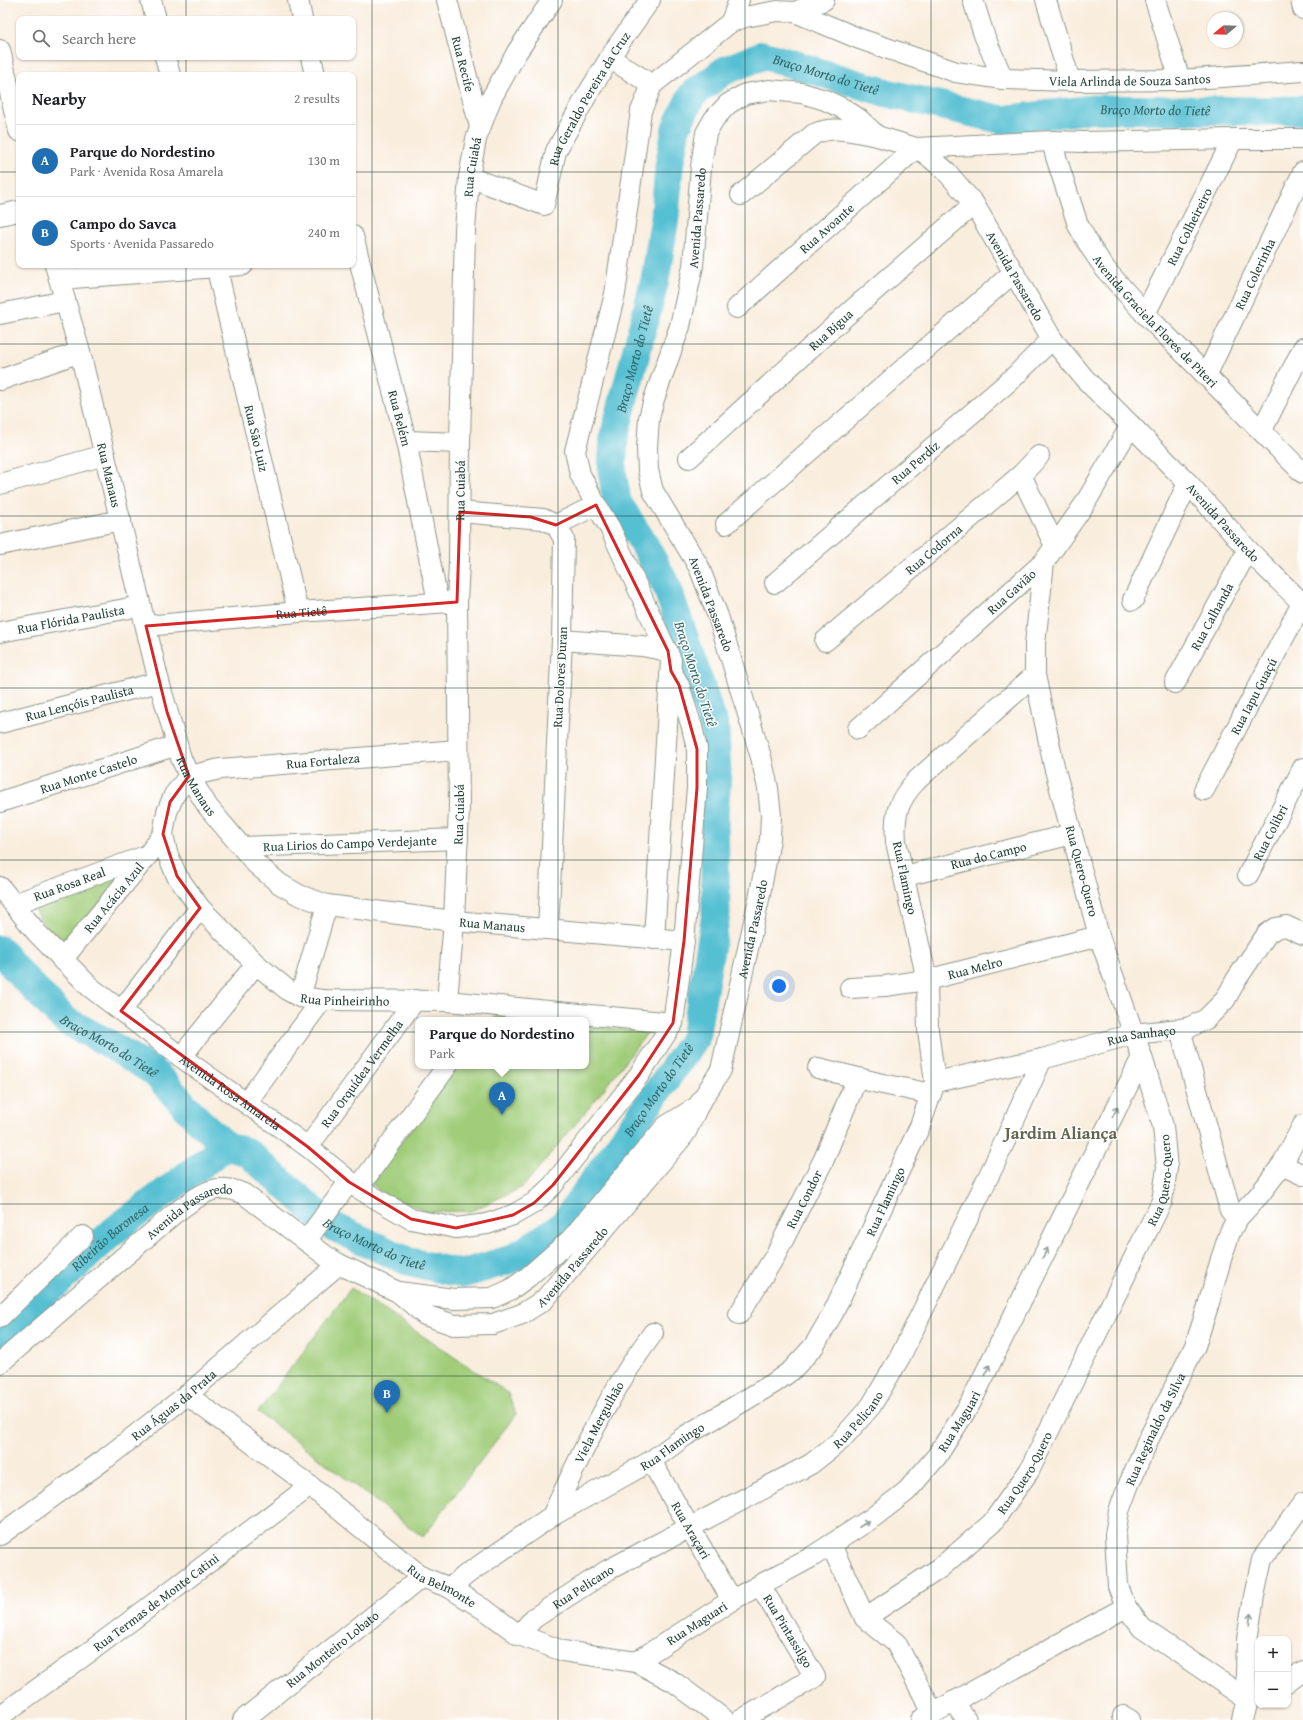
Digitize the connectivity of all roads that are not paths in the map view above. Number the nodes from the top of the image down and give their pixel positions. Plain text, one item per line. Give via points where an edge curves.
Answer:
1 (151, 0) edge
2 (298, 0) edge
3 (447, 0) edge
4 (552, 0) edge
5 (650, 0) edge
6 (824, 0) edge
7 (973, 0) edge
8 (1046, 0) edge
9 (1155, 0) edge
10 (1301, 0) edge
11 (1303, 9) edge
12 (794, 12) junction
13 (738, 13) edge
14 (155, 16) edge
15 (301, 16) edge
16 (0, 50) edge
17 (610, 58) junction
18 (166, 60) edge
19 (312, 60) edge
20 (1303, 71) edge
21 (169, 72) edge
22 (314, 72) edge
23 (1003, 79) junction
24 (1180, 80) junction
25 (1070, 81) junction
26 (652, 85) junction
27 (7, 112) edge
28 (16, 126) edge
29 (480, 128) junction
30 (877, 136) junction
31 (1233, 139) junction
32 (1303, 139) edge
33 (1052, 141) junction
34 (916, 148) junction
35 (1303, 172) edge
36 (469, 177) junction
37 (741, 195) dead end
38 (974, 204) junction
39 (16, 212) edge
40 (0, 215) edge
41 (356, 255) edge
42 (163, 268) edge
43 (216, 268) edge
44 (58, 272) edge
45 (1014, 272) junction
46 (65, 301) junction
47 (737, 308) dead end
48 (0, 314) edge
49 (1145, 314) junction
50 (1052, 339) junction
51 (1303, 348) edge
52 (80, 352) junction
53 (1206, 376) junction
54 (0, 380) edge
55 (1132, 425) junction
56 (1262, 430) junction
57 (406, 441) junction
58 (460, 443) junction
59 (105, 455) junction
60 (1039, 456) dead end
61 (689, 458) dead end
62 (1303, 473) edge
63 (1021, 476) junction
64 (1188, 483) junction
65 (0, 484) edge
66 (596, 505) junction
67 (460, 512) junction
68 (121, 520) junction
69 (726, 524) dead end
70 (556, 525) junction
71 (0, 545) edge
72 (1248, 550) junction
73 (1049, 554) junction
74 (775, 583) dead end
75 (1133, 600) dead end
76 (448, 602) junction
77 (1303, 604) edge
78 (141, 606) junction
79 (298, 612) junction
80 (146, 626) junction
81 (0, 632) edge
82 (562, 640) junction
83 (825, 641) dead end
84 (668, 651) junction
85 (671, 671) junction
86 (1035, 675) junction
87 (159, 682) junction
88 (1175, 683) dead end
89 (0, 723) edge
90 (858, 730) dead end
91 (177, 745) junction
92 (458, 750) junction
93 (1303, 768) edge
94 (188, 776) junction
95 (1204, 790) dead end
96 (0, 802) edge
97 (163, 834) junction
98 (1072, 834) junction
99 (458, 839) junction
100 (242, 847) junction
101 (148, 855) junction
102 (1248, 875) dead end
103 (905, 876) junction
104 (0, 887) edge
105 (14, 904) junction
106 (327, 905) junction
107 (200, 908) junction
108 (454, 922) junction
109 (548, 929) junction
110 (1303, 934) edge
111 (1099, 936) junction
112 (654, 939) junction
113 (684, 941) junction
114 (62, 960) junction
115 (256, 964) junction
116 (927, 980) junction
117 (850, 988) dead end
118 (300, 997) junction
119 (322, 1000) junction
120 (415, 1000) junction
121 (447, 1001) junction
122 (121, 1012) junction
123 (486, 1013) edge
124 (561, 1017) edge
125 (589, 1019) edge
126 (673, 1023) junction
127 (1180, 1029) junction
128 (1133, 1034) junction
129 (181, 1056) junction
130 (1142, 1056) junction
131 (1042, 1059) junction
132 (818, 1068) dead end
133 (445, 1069) edge
134 (857, 1078) junction
135 (933, 1088) junction
136 (246, 1103) junction
137 (698, 1106) junction
138 (1303, 1125) edge
139 (308, 1147) junction
140 (1282, 1165) junction
141 (1303, 1175) edge
142 (354, 1185) junction
143 (1237, 1219) junction
144 (83, 1236) dead end
145 (306, 1241) junction
146 (339, 1264) junction
147 (398, 1292) junction
148 (739, 1314) dead end
149 (0, 1317) edge
150 (653, 1333) dead end
151 (0, 1363) edge
152 (187, 1395) junction
153 (651, 1460) junction
154 (310, 1486) junction
155 (1303, 1503) edge
156 (552, 1516) junction
157 (691, 1527) junction
158 (0, 1535) edge
159 (831, 1545) junction
160 (422, 1577) junction
161 (760, 1584) junction
162 (450, 1588) junction
163 (732, 1600) junction
164 (1126, 1607) junction
165 (865, 1618) junction
166 (519, 1636) junction
167 (636, 1662) junction
168 (1303, 1671) edge
169 (1291, 1680) edge
170 (1253, 1698) edge
171 (954, 1700) junction
172 (0, 1716) edge
173 (927, 1716) edge
174 (243, 1720) edge
175 (725, 1720) edge
176 (741, 1720) edge
177 (966, 1720) edge
178 (1235, 1720) edge
179 (1243, 1720) edge

1 - 14 street
2 - 15 street
3 - 29 street, Rua Recife
4 - 29 street, Rua Cuiabá via 502,76
5 - 17 street, Rua Geraldo Pereira da Cruz
6 - 12 street
7 - 23 street via 984,35
8 - 25 street
9 - 24 street
10 - 11 street
12 - 13 street
12 - 23 street, Viela Arlinda de Souza Santos via 860,39 956,72
13 - 26 street
16 - 27 street
17 - 26 street
17 - 36 street, Rua Geraldo Pereira da Cruz via 556,151 544,205
18 - 21 street
19 - 22 street
20 - 24 street, Viela Arlinda de Souza Santos
23 - 25 street, Viela Arlinda de Souza Santos
24 - 25 street, Viela Arlinda de Souza Santos
26 - 66 street via 641,111 615,294 575,451 580,474
27 - 28 street
29 - 36 street, Rua Cuiabá
30 - 34 street, Avenida Passaredo
30 - 37 street via 836,129 814,134
30 - 137 street, Avenida Passaredo via 844,109 825,100 785,90 758,90 745,94 728,104 714,119 706,133 692,266 680,326 649,418 648,470 653,491 699,567 718,616 761,757 771,816 770,839 759,899 728,1040 720,1070
31 - 32 street
31 - 33 street
31 - 49 street, Rua Colheireiro
33 - 34 street
33 - 49 street, Avenida Graciela Flores de Piteri via 1078,225 1106,270
34 - 38 street, Avenida Passaredo via 946,171
34 - 47 street, Rua Avoante
35 - 53 street, Rua Colerinha
36 - 58 street, Rua Cuiabá via 465,230
38 - 45 street, Avenida Passaredo
38 - 61 street, Rua Bigua
39 - 40 street
41 - 57 street, Rua Belém
42 - 44 street
43 - 79 street, Rua São Luiz
44 - 46 street, Rua Manaus
45 - 50 street, Avenida Passaredo
45 - 69 street
46 - 48 street
46 - 52 street, Rua Manaus
49 - 53 street, Avenida Graciela Flores de Piteri
50 - 55 street, Avenida Passaredo via 1085,379
50 - 74 street, Rua Perdiz via 1008,382
51 - 56 street
52 - 54 street
52 - 59 street, Rua Manaus
53 - 56 street, Avenida Graciela Flores de Piteri
55 - 64 street, Avenida Passaredo
55 - 73 street, Rua Gavião via 1084,505
56 - 62 street, Avenida Graciela Flores de Piteri
57 - 58 street
57 - 76 street, Rua Belém
58 - 67 street, Rua Cuiabá
59 - 65 street
59 - 68 street, Rua Manaus
60 - 63 street, Rua Codorna
63 - 73 street
63 - 83 street, Rua Codorna
64 - 72 street, Avenida Passaredo
64 - 75 street
66 - 70 street
66 - 84 street via 610,528
67 - 70 street via 531,517
67 - 76 street, Rua Cuiabá
68 - 71 street
68 - 78 street, Rua Manaus
70 - 82 street, Rua Dolores Duran via 565,543
72 - 77 street, Avenida Passaredo
72 - 88 street, Rua Calhanda
73 - 86 street, Rua Quero-Quero via 1035,644
73 - 90 street, Rua Gavião
76 - 79 street, Rua Tietê
76 - 92 street, Rua Cuiabá
77 - 95 street, Rua Iapu Guaçú
78 - 80 street, Rua Manaus
78 - 81 street, Rua Flórida Paulista
79 - 80 street, Rua Tietê
80 - 87 street, Rua Manaus
82 - 84 street via 642,646
82 - 109 street, Rua Dolores Duran
84 - 85 street
85 - 112 street
85 - 113 street via 679,685 697,749 697,788
86 - 98 street, Rua Quero-Quero via 1054,766
86 - 103 street, Rua Flamingo via 917,780 901,799 895,829
87 - 89 street, Rua Lençóis Paulista
87 - 91 street, Rua Manaus
91 - 94 street, Rua Manaus
91 - 96 street, Rua Monte Castelo
92 - 94 street, Rua Fortaleza via 220,769
92 - 99 street, Rua Cuiabá
93 - 102 street, Rua Colibri
94 - 97 street, Rua Pinheirinho via 170,802
94 - 100 street, Rua Manaus via 208,807
97 - 101 street, Rua Acácia Azul
97 - 107 street, Rua Pinheirinho via 167,853 178,876
98 - 103 street, Rua do Campo
98 - 111 street, Rua Quero-Quero
99 - 100 street, Rua Lirios do Campo Verdejante
99 - 108 street, Rua Cuiabá
100 - 106 street, Rua Manaus via 262,870 280,884 299,895
101 - 105 street, Rua Rosa Real
101 - 114 street, Rua Acácia Azul
103 - 116 street, Rua Flamingo
104 - 105 street, Avenida Rosa Amarela
105 - 114 street, Avenida Rosa Amarela
106 - 108 street, Rua Manaus
106 - 118 street
107 - 115 street, Rua Pinheirinho
107 - 122 street
108 - 109 street, Rua Manaus
108 - 121 street, Rua Cuiabá
109 - 112 street, Rua Manaus
110 - 127 street, Rua Sanhaço via 1286,926 1276,928 1267,934 1225,1000 1206,1019
111 - 116 street, Rua Melro
111 - 128 street, Rua Quero-Quero
112 - 113 street, Rua Manaus
113 - 126 street
114 - 122 street, Avenida Rosa Amarela
115 - 118 street, Rua Pinheirinho
115 - 129 street
116 - 117 street, Rua Melro via 880,987
116 - 135 street, Rua Flamingo
118 - 119 street, Rua Pinheirinho
119 - 120 street, Rua Pinheirinho
119 - 136 street
120 - 121 street, Rua Pinheirinho
120 - 139 street, Rua Orquídea Vermelha
121 - 123 street, Rua Pinheirinho
122 - 129 street, Avenida Rosa Amarela
123 - 124 street, Rua Pinheirinho
125 - 126 street, Rua Pinheirinho
126 - 142 street, Avenida Rosa Amarela via 639,1074 553,1185 534,1203 513,1215 487,1224 456,1228 411,1220
127 - 128 street, Rua Sanhaço
127 - 143 street via 1230,1210
128 - 130 street, Rua Quero-Quero
128 - 131 street, Rua Sanhaço
129 - 136 street, Avenida Rosa Amarela
159 -> 130 street, Rua Maguari via 907,1491 937,1456 970,1404
130 - 165 street, Rua Quero-Quero via 1163,1126 1167,1168 1162,1201 1029,1471 992,1523 940,1568
131 - 135 street, Rua Sanhaço
131 - 157 street, Rua Pelicano via 994,1165 900,1357 871,1406 840,1441 811,1464
132 - 134 street, Rua Sanhaço
133 - 142 street
134 - 135 street, Rua Sanhaço
134 - 148 street, Rua Condor via 824,1159 775,1256
135 - 153 street, Rua Flamingo via 920,1126 833,1313 814,1346 792,1370 774,1383 685,1436
136 - 139 street, Avenida Rosa Amarela
137 - 147 street, Avenida Passaredo via 666,1126 572,1239 510,1290 492,1298 454,1299
137 - 147 street, Avenida Passaredo via 679,1142 587,1251 544,1300 522,1314 493,1324 454,1325 425,1315
138 - 140 street, Rua Reginaldo da Silva
139 - 142 street, Avenida Rosa Amarela
140 - 141 street
140 - 143 street, Rua Reginaldo da Silva
142 - 145 street
143 - 164 street, Rua Reginaldo da Silva via 1221,1259 1195,1346 1148,1438 1119,1511 1115,1535 1116,1562 1118,1586
144 - 149 street
145 - 146 street, Avenida Passaredo
145 - 151 street, Avenida Passaredo via 244,1194 233,1189 210,1190 175,1214
146 - 147 street, Avenida Passaredo
146 - 152 street, Rua Águas da Prata
150 - 156 street, Viela Mergulhão via 613,1393
152 - 154 street, Rua Belmonte
152 - 158 street, Rua Águas da Prata via 105,1459
153 - 156 street, Rua Flamingo
153 - 157 street, Rua Araçari
154 - 160 street, Rua Belmonte
154 - 172 street, Rua Termas de Monte Catini
170 -> 155 street via 1246,1673 1247,1640 1262,1559
156 - 162 street, Rua Flamingo
157 - 163 street, Rua Araçari
157 - 166 street, Rua Pelicano via 608,1570 534,1618
159 - 161 street, Rua Maguari
159 - 165 street
160 - 162 street, Rua Belmonte
160 - 174 street, Rua Monteiro Lobato
161 - 163 street, Rua Maguari
161 - 176 street, Rua Pintassilgo via 815,1677
162 - 166 street, Rua Belmonte
163 - 167 street, Rua Maguari
164 - 170 street, Rua Reginaldo da Silva via 1142,1628
164 - 171 street
165 - 173 street via 896,1643
166 - 167 street, Rua Belmonte via 563,1651
167 - 175 street, Rua Belmonte via 674,1682
168 - 169 street
170 - 178 street
170 - 179 street
171 - 173 street
171 - 177 street

